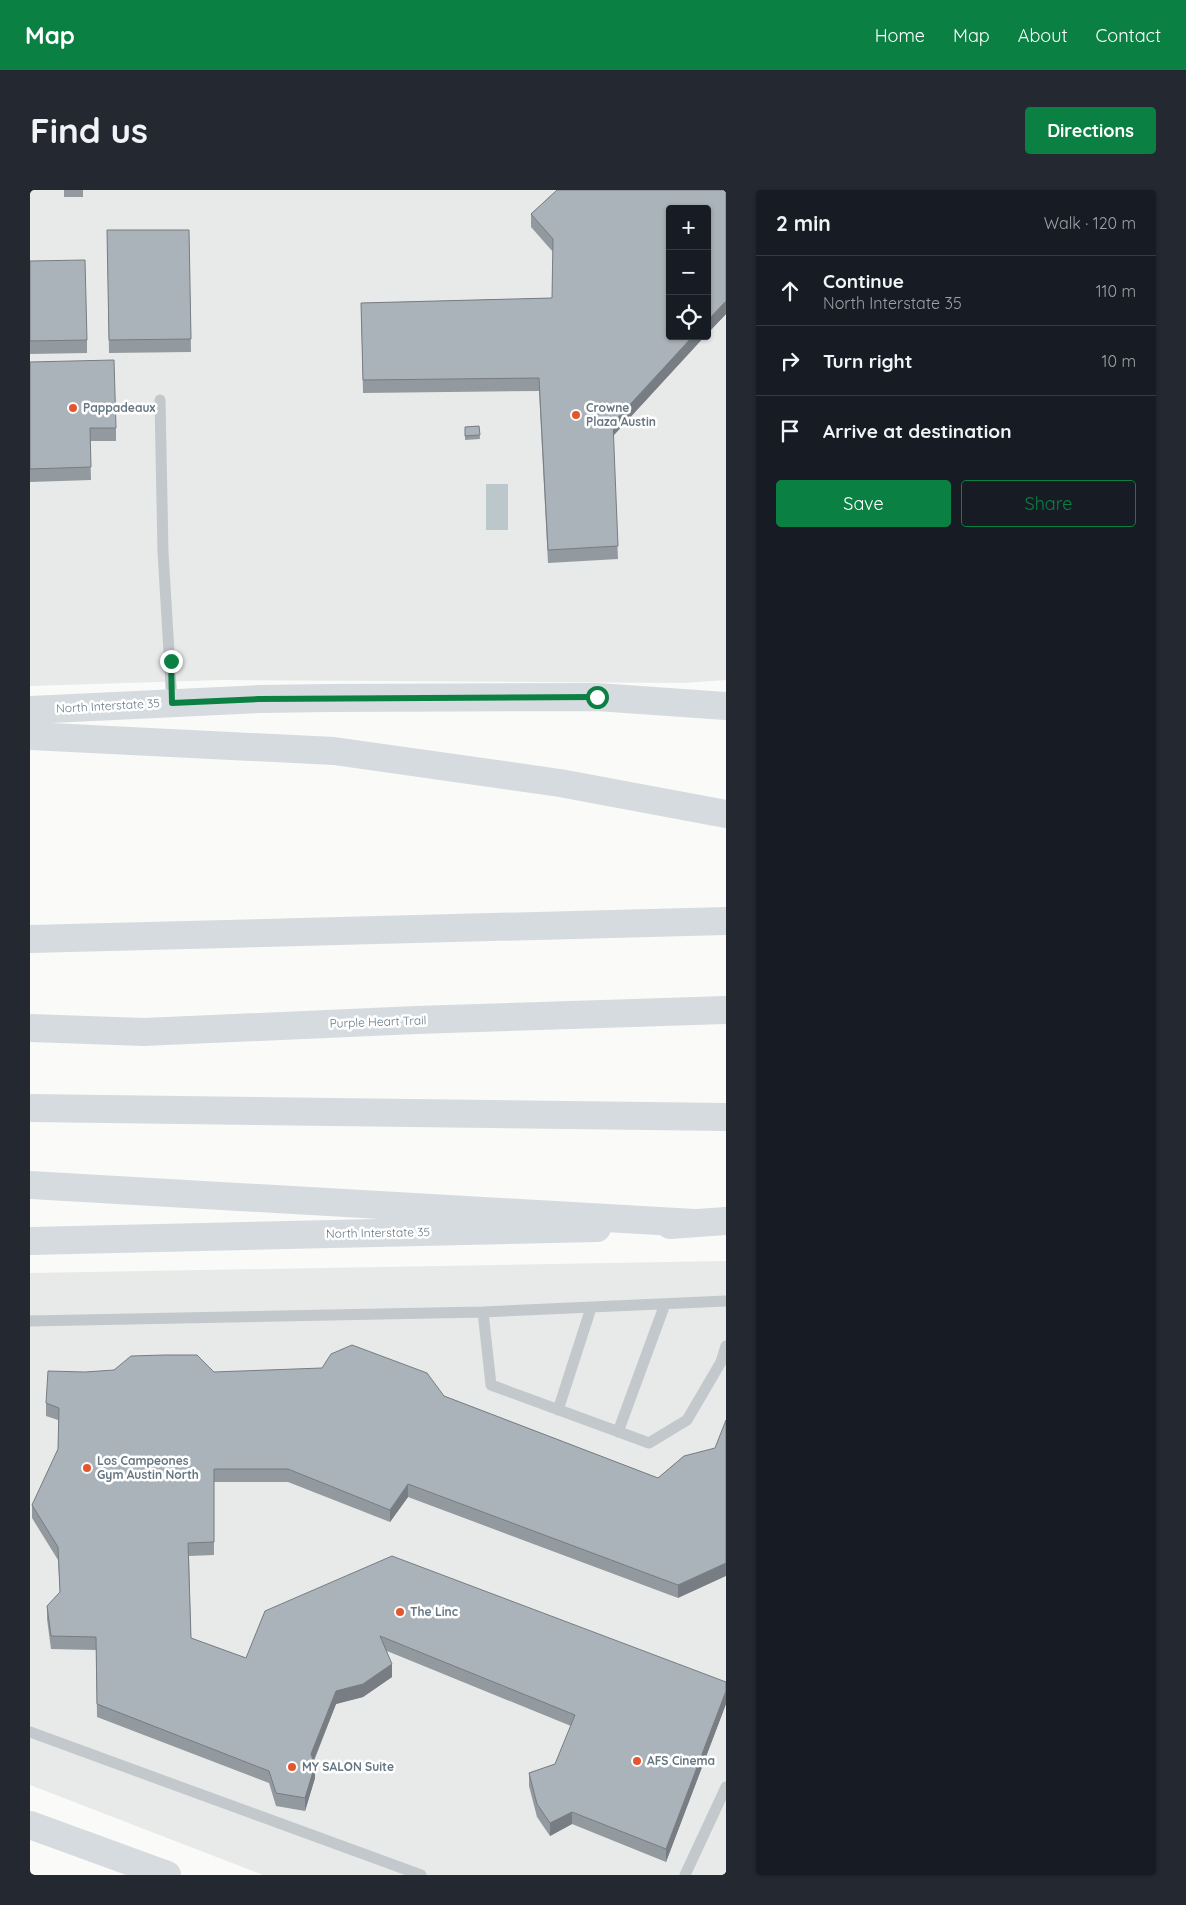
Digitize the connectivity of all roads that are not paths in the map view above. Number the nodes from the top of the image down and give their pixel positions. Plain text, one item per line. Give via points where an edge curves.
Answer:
1 (160, 400) dead end
2 (172, 703) junction
3 (726, 706) edge
4 (30, 710) edge
5 (30, 736) edge
6 (726, 814) edge
7 (726, 921) edge
8 (30, 939) edge
9 (726, 1010) edge
10 (30, 1028) edge
11 (144, 1032) junction
12 (30, 1042) edge
13 (30, 1108) edge
14 (726, 1117) edge
15 (30, 1185) edge
16 (726, 1221) edge
17 (694, 1223) junction
18 (30, 1241) edge
19 (726, 1302) edge
20 (665, 1304) junction
21 (590, 1308) junction
22 (483, 1312) junction
23 (30, 1321) edge
24 (726, 1346) edge
25 (558, 1410) junction
26 (618, 1432) junction
27 (30, 1732) edge
28 (726, 1788) edge
29 (30, 1825) edge
30 (167, 1875) edge
31 (421, 1875) edge
32 (685, 1875) edge

1 - 2 lane via 163,552
2 - 3 main road, North Interstate 35 via 268,699 597,697
2 - 4 main road, North Interstate 35
5 - 6 main road via 334,751 560,783
7 - 8 main road
9 - 11 main road, Purple Heart Trail
10 - 11 main road, Purple Heart Trail
11 - 12 main road
13 - 14 main road
15 - 17 main road
16 - 17 main road, North Interstate 35
17 - 18 main road, North Interstate 35
19 - 20 lane
20 - 21 lane
20 - 26 lane
21 - 22 lane
21 - 25 lane
22 - 23 lane
22 - 25 lane via 491,1386
24 - 26 lane via 722,1362 687,1420 649,1443
25 - 26 lane
27 - 31 lane
28 - 32 lane
29 - 30 main road

